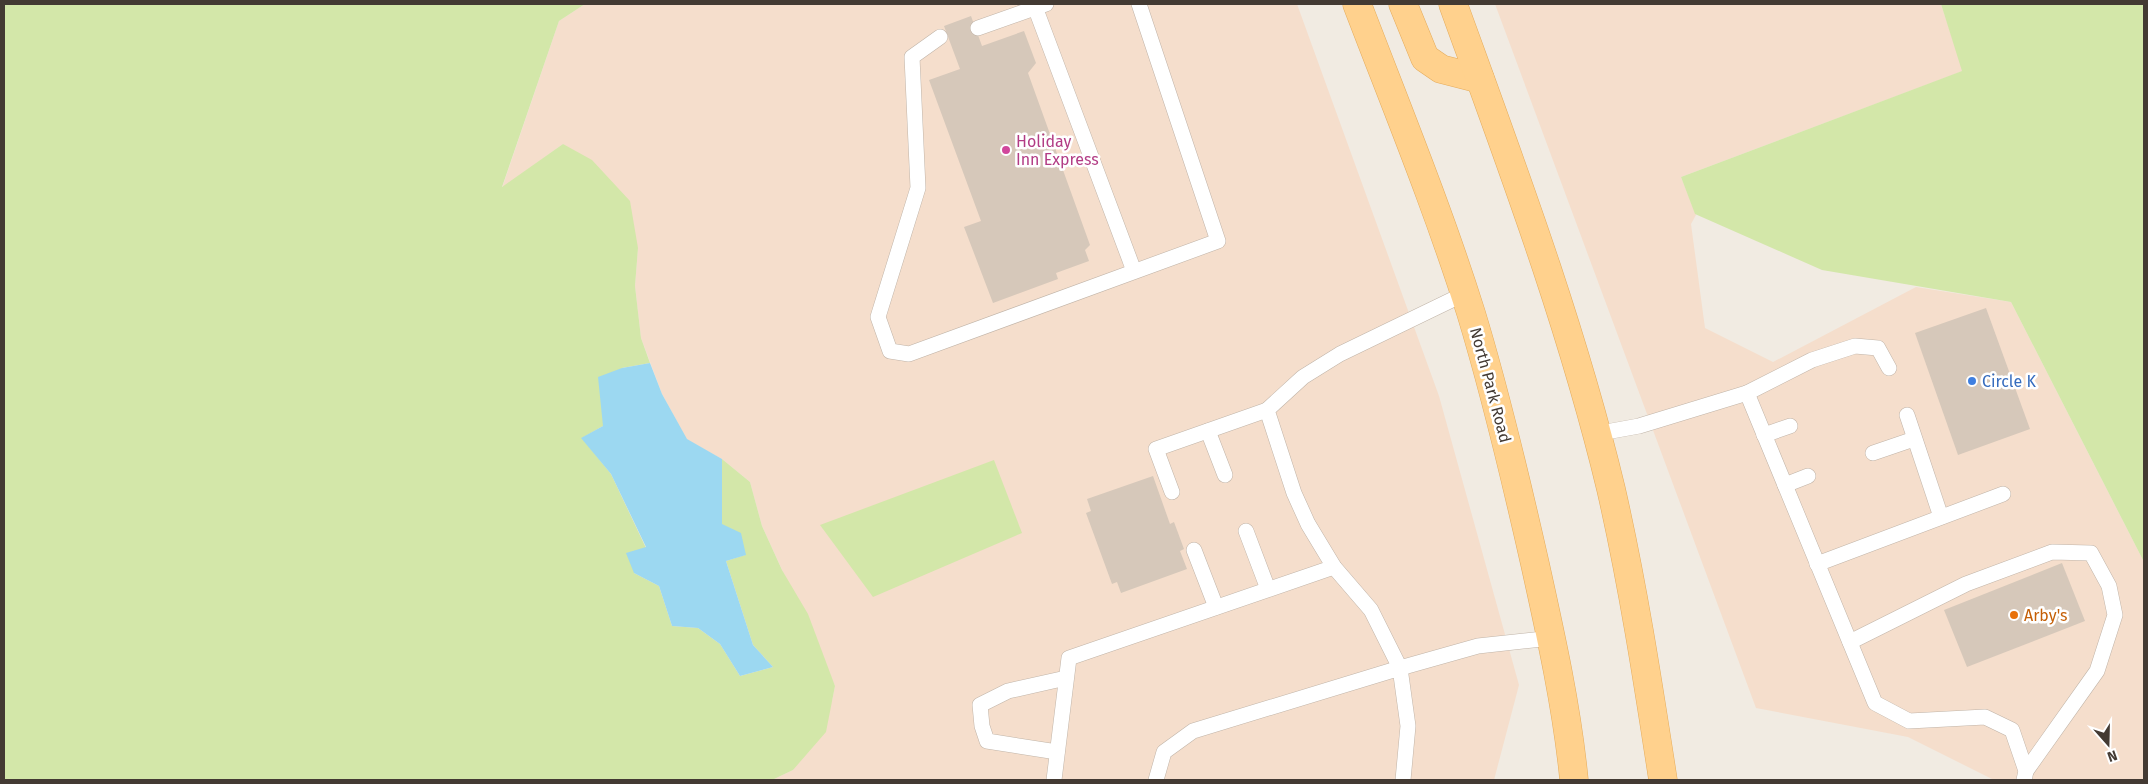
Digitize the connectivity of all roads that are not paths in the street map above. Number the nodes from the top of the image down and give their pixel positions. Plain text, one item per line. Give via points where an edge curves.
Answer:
1 (1139, 4) edge
2 (1356, 4) edge
3 (1403, 4) edge
4 (1453, 4) edge
5 (1040, 6) edge
6 (978, 28) dead end
7 (940, 37) dead end
8 (1480, 79) junction
9 (1134, 271) junction
10 (1464, 294) junction
11 (1889, 368) dead end
12 (1747, 393) junction
13 (1267, 410) junction
14 (1906, 415) dead end
15 (1790, 426) dead end
16 (1208, 431) junction
17 (1595, 434) junction
18 (1764, 436) junction
19 (1914, 439) junction
20 (1873, 453) dead end
21 (1225, 474) dead end
22 (1808, 476) dead end
23 (1785, 485) junction
24 (1172, 492) dead end
25 (2003, 494) dead end
26 (1941, 517) junction
27 (1246, 530) dead end
28 (1194, 550) dead end
29 (1817, 564) junction
30 (1334, 567) junction
31 (1268, 589) junction
32 (1216, 607) junction
33 (1552, 638) junction
34 (1850, 642) junction
35 (1400, 668) junction
36 (1066, 678) junction
37 (1056, 752) junction
38 (2025, 776) edge
39 (1054, 780) edge
40 (1156, 780) edge
41 (1402, 780) edge
42 (1574, 780) edge
43 (1663, 780) edge

1 - 9 lane via 1218,241
2 - 10 main road, North Park Road via 1427,184
3 - 8 main road via 1425,58 1441,69
4 - 8 main road
5 - 6 lane
5 - 9 lane
7 - 9 lane via 912,56 918,188 878,317 890,351 909,354
8 - 17 main road via 1544,255
10 - 13 lane via 1340,354 1303,377
10 - 33 main road, North Park Road via 1508,448
11 - 12 lane via 1878,348 1855,346 1812,360
12 - 17 lane via 1639,426
12 - 18 lane
13 - 16 lane
13 - 30 lane via 1294,493
14 - 19 lane
15 - 18 lane
16 - 21 lane
16 - 24 lane via 1156,449
17 - 43 main road via 1634,606
18 - 23 lane
19 - 20 lane
19 - 26 lane
22 - 23 lane
23 - 29 lane
25 - 26 lane
26 - 29 lane
27 - 31 lane
28 - 32 lane
29 - 34 lane
30 - 31 lane
30 - 35 lane via 1371,610
31 - 32 lane
32 - 36 lane via 1069,658
33 - 35 lane via 1478,646
33 - 42 main road, North Park Road
34 - 38 lane via 1875,703 1909,721 1985,717 2012,730
34 - 38 lane via 1984,577 2052,552 2091,553 2109,586 2115,615 2097,671
35 - 40 lane via 1193,731 1164,752
35 - 41 lane via 1408,726
36 - 37 lane
36 - 37 lane via 1008,692 980,705 987,741
37 - 39 lane

